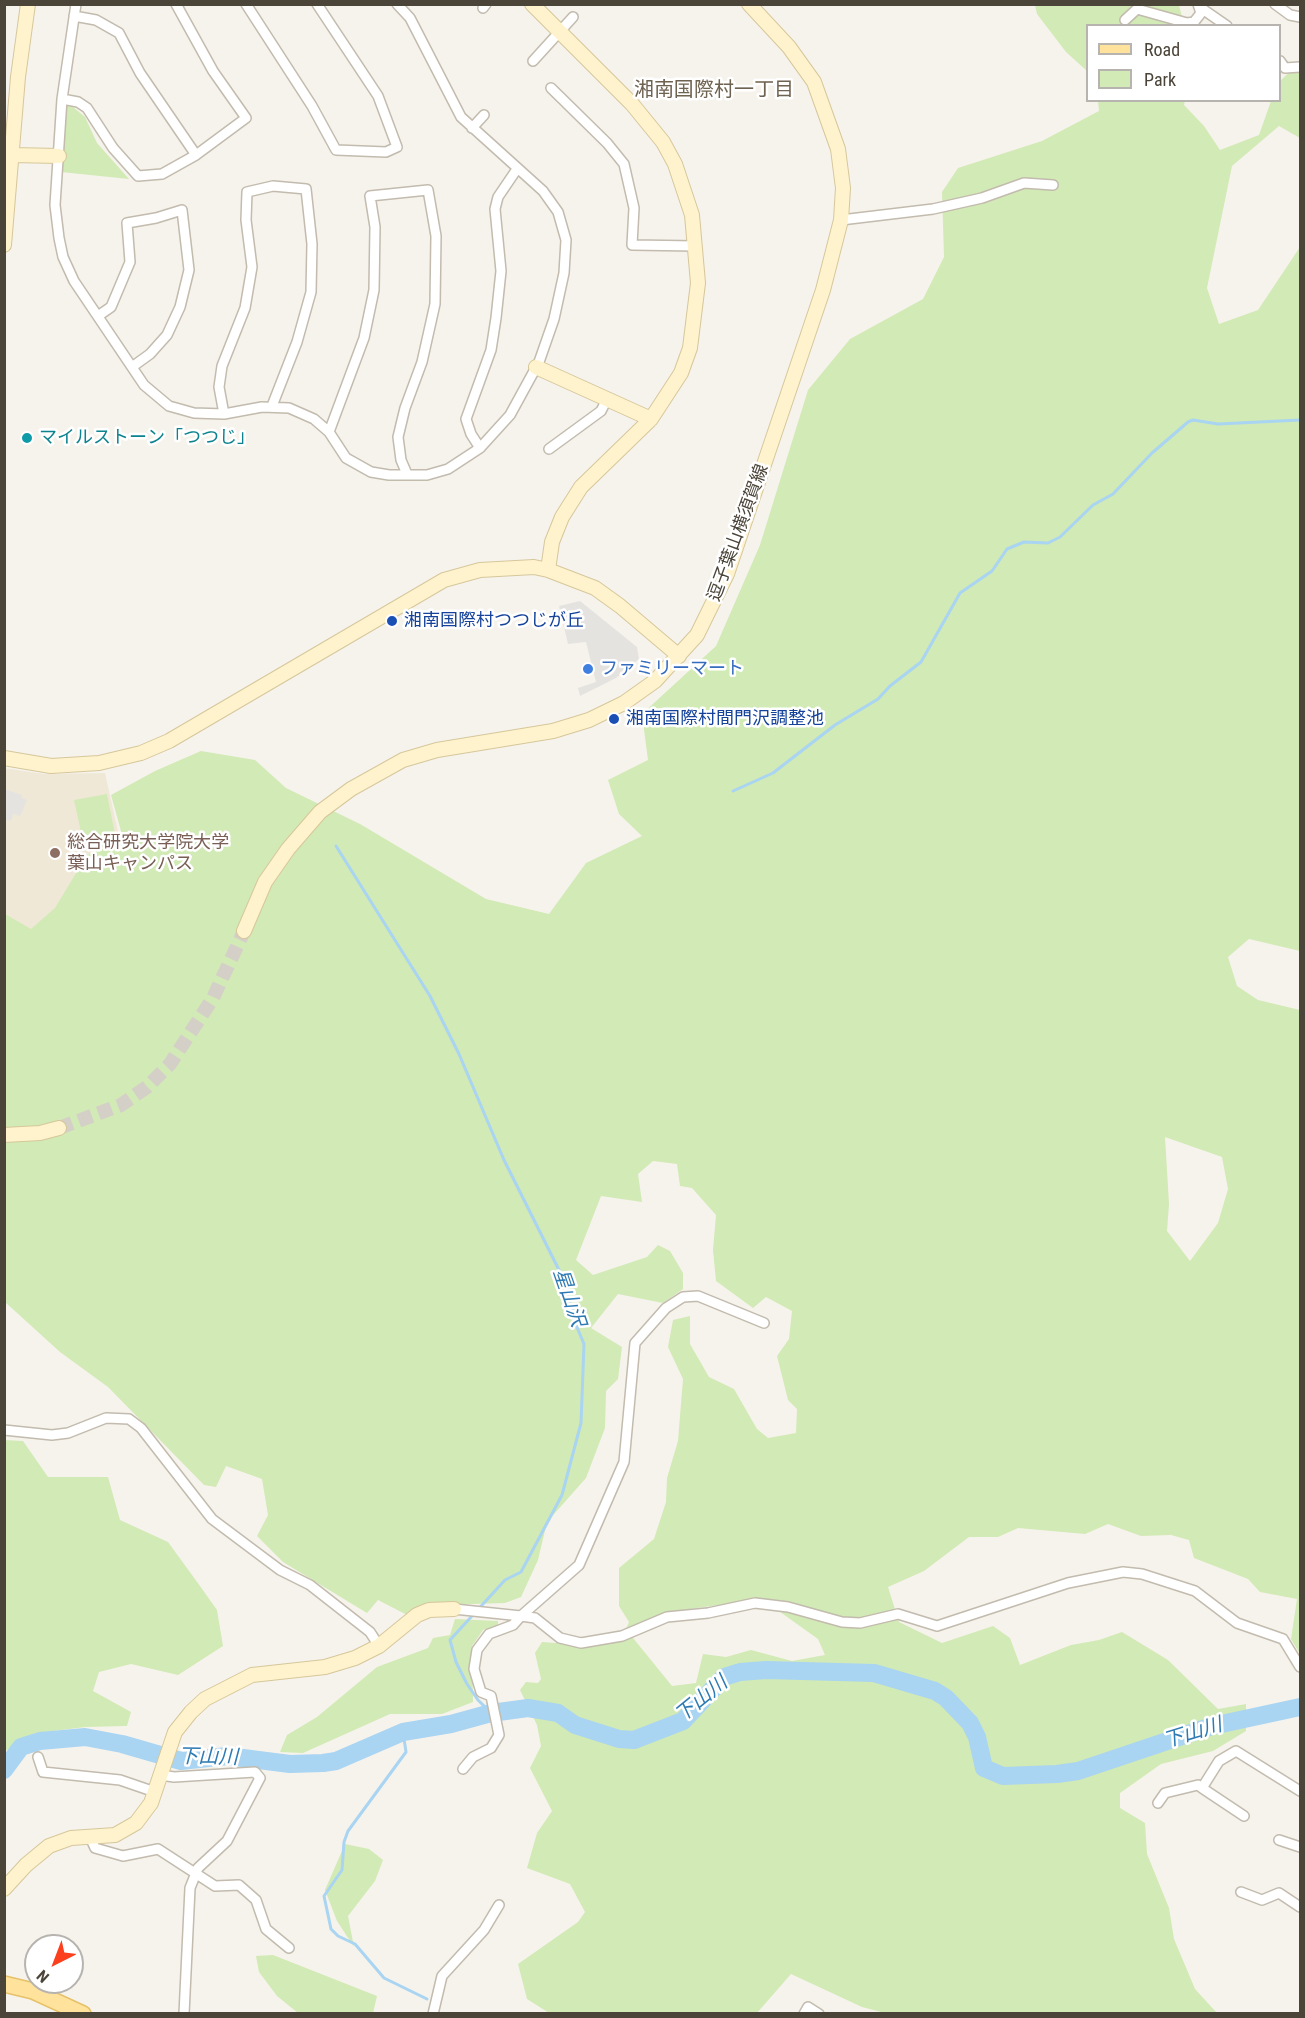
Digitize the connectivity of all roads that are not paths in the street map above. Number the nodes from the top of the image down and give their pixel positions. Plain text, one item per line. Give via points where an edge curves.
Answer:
1 (28, 4) edge
2 (76, 4) edge
3 (176, 4) edge
4 (246, 4) edge
5 (317, 4) edge
6 (398, 4) edge
7 (532, 4) edge
8 (749, 4) edge
9 (1275, 4) edge
10 (1200, 6) edge
11 (74, 16) junction
12 (573, 17) dead end
13 (1300, 17) edge
14 (1125, 20) dead end
15 (1224, 24) edge
16 (559, 32) junction
17 (533, 61) dead end
18 (1281, 62) edge
19 (1300, 67) edge
20 (551, 88) dead end
21 (62, 99) junction
22 (484, 115) dead end
23 (472, 128) junction
24 (12, 155) junction
25 (196, 155) junction
26 (59, 156) junction
27 (517, 169) junction
28 (1053, 185) dead end
29 (841, 220) junction
30 (4, 245) edge
31 (696, 246) junction
32 (98, 316) junction
33 (132, 367) junction
34 (536, 368) junction
35 (608, 399) junction
36 (272, 406) junction
37 (224, 414) junction
38 (651, 419) junction
39 (329, 432) junction
40 (480, 448) junction
41 (549, 449) dead end
42 (407, 474) junction
43 (548, 570) junction
44 (679, 656) junction
45 (4, 758) edge
46 (244, 931) tunnel mouth
47 (59, 1128) tunnel mouth
48 (4, 1135) edge
49 (764, 1323) dead end
50 (4, 1430) edge
51 (454, 1609) joint
52 (517, 1615) junction
53 (379, 1646) junction
54 (1300, 1667) edge
55 (38, 1756) dead end
56 (463, 1769) dead end
57 (162, 1772) junction
58 (1202, 1788) junction
59 (1300, 1791) edge
60 (155, 1792) junction
61 (1158, 1803) dead end
62 (1244, 1816) dead end
63 (90, 1837) junction
64 (1279, 1840) dead end
65 (1300, 1847) edge
66 (196, 1872) junction
67 (4, 1889) edge
68 (1241, 1892) dead end
69 (499, 1905) dead end
70 (1300, 1907) edge
71 (289, 1948) dead end
72 (4, 1984) edge
73 (83, 2013) edge
74 (184, 2013) edge
75 (433, 2013) edge
76 (804, 2013) edge
77 (819, 2013) edge

1 - 24 street
2 - 11 street
3 - 25 street via 213,70 246,118
4 - 5 street via 336,150 386,152 397,147 378,96
6 - 23 street via 410,18 446,91
7 - 16 street
8 - 29 street, 逗子葉山横須賀線 via 789,47 818,93 838,149 843,188
9 - 13 street
10 - 14 street via 1198,19 1187,23 1137,9
10 - 15 street
11 - 21 street
11 - 25 street via 96,20 119,33 140,73
12 - 16 street
16 - 17 street
16 - 31 street via 632,104 663,142 686,192
18 - 19 street via 1285,68
20 - 31 street via 624,164 634,208 632,245
21 - 25 street via 87,108 113,148 138,176 162,174
21 - 26 street
22 - 23 street
23 - 27 street
24 - 26 street
24 - 30 street
26 - 32 street via 55,205 63,257
27 - 34 street via 553,202 566,240 554,319
27 - 40 street via 498,197 495,209 501,271 496,318 490,350 466,419
28 - 29 street via 1023,183 982,198 933,209
29 - 44 street, 逗子葉山横須賀線 via 823,290 727,574 697,635
31 - 38 street via 698,283 690,348 681,374
32 - 33 street
32 - 33 street via 111,307 130,262 127,223 182,210 189,270 180,307 167,335
33 - 37 street via 144,385 169,406 195,413
34 - 35 street
34 - 40 street via 510,415
35 - 38 street
35 - 41 street via 601,411
36 - 37 street
36 - 37 street via 297,342 310,292 312,244 306,189 273,186 247,192 252,267 245,308 222,366 219,387
36 - 39 street via 302,413
38 - 43 street via 581,487 561,517
39 - 42 street via 346,458 357,465 371,472
39 - 42 street via 363,338 374,291 375,227 370,196 428,190 436,236 435,304 422,362 398,437
40 - 42 street via 448,469 426,475
43 - 44 street via 595,588
43 - 45 street via 480,570 444,580 170,741 141,753 56,766
44 - 46 street, 逗子葉山横須賀線 via 655,681 624,703 589,720 553,731 437,750 403,760 351,789 320,813 288,849 265,882
47 - 48 street
49 - 52 street via 698,1296 683,1297 666,1308 640,1335 633,1350 626,1452 621,1472 579,1565
50 - 53 street via 60,1434 106,1418 129,1419 141,1428 212,1519 280,1570 310,1585 370,1632
51 - 52 street
51 - 53 street via 429,1610
52 - 54 street via 535,1618 560,1638 581,1643 622,1636 667,1617 755,1603 788,1607 842,1622 860,1623 898,1614 937,1626 1068,1583 1123,1572 1195,1591 1237,1623 1282,1639
52 - 56 street via 513,1625 489,1634 477,1650 474,1669 481,1692 491,1696 499,1735 491,1748 473,1757
53 - 57 street via 326,1667 241,1679 205,1699 176,1732
55 - 60 street via 43,1772 120,1780
57 - 60 street
57 - 66 street via 174,1777 259,1774 227,1841
58 - 59 street via 1219,1761 1236,1751
58 - 61 street via 1198,1785 1165,1793
58 - 62 street
60 - 63 street via 144,1814 128,1829 115,1835
63 - 66 street via 95,1848 123,1856 158,1849
63 - 67 street via 71,1838 49,1846 31,1859
64 - 65 street
66 - 71 street via 215,1886 239,1885 256,1899 267,1929
66 - 74 street via 190,1888
68 - 70 street via 1262,1900 1280,1893
69 - 75 street via 484,1930 442,1976
72 - 73 main road via 33,1991
76 - 77 street via 808,2007

